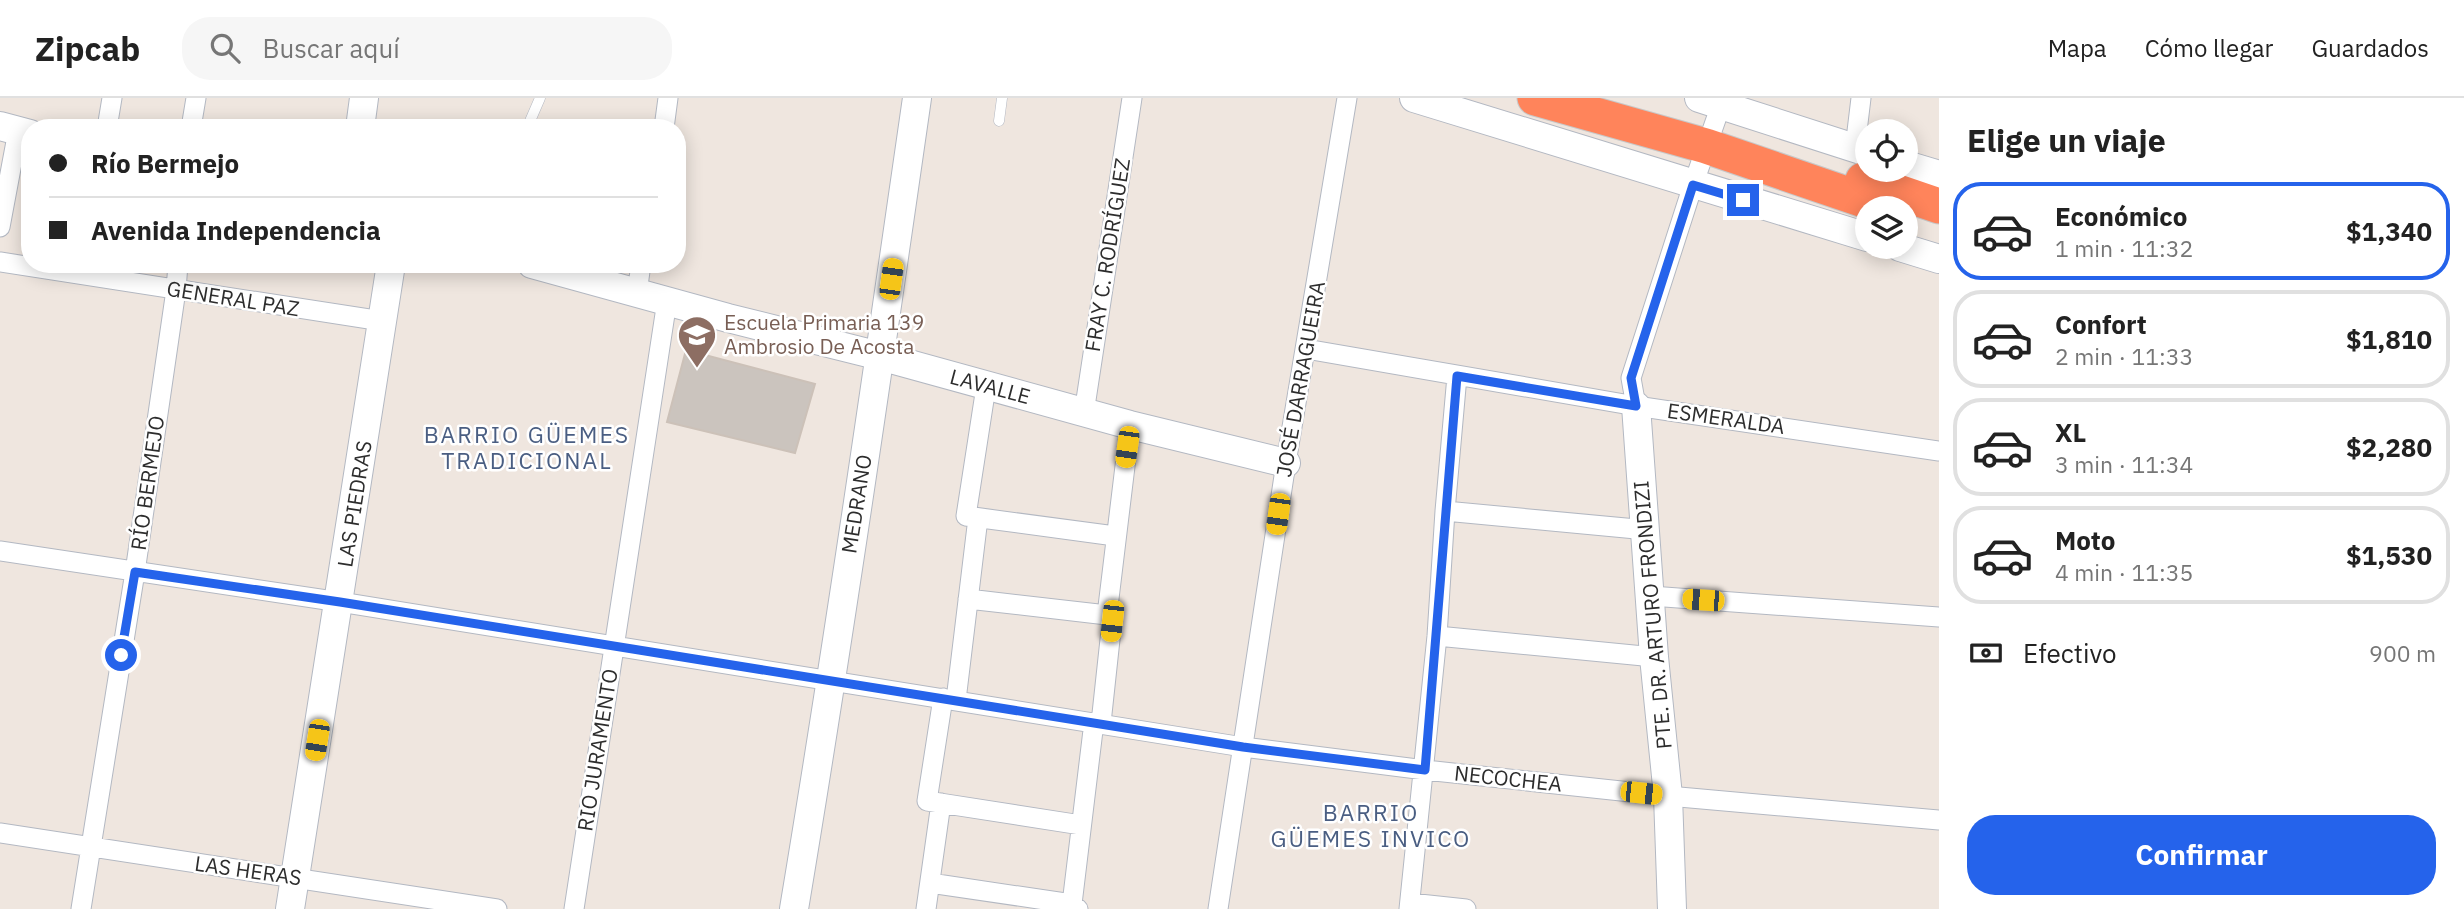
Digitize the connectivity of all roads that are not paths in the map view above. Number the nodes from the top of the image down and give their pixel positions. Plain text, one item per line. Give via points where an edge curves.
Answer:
1 (112, 98) edge
2 (196, 98) edge
3 (364, 98) edge
4 (540, 98) edge
5 (668, 98) edge
6 (917, 98) edge
7 (1002, 98) edge
8 (1132, 98) edge
9 (1347, 98) edge
10 (1414, 98) edge
11 (1535, 98) edge
12 (1618, 98) edge
13 (1861, 98) edge
14 (108, 119) edge
15 (192, 119) edge
16 (361, 119) edge
17 (531, 119) edge
18 (665, 119) edge
19 (1861, 119) edge
20 (1710, 120) edge
21 (999, 121) dead end
22 (16, 131) edge
23 (1855, 149) edge
24 (1918, 168) edge
25 (1939, 175) edge
26 (1693, 185) junction
27 (1862, 196) edge
28 (1939, 206) edge
29 (1918, 219) edge
30 (1939, 226) edge
31 (0, 228) edge
32 (1855, 233) edge
33 (1918, 252) edge
34 (1939, 258) edge
35 (0, 262) edge
36 (21, 265) edge
37 (69, 273) edge
38 (177, 273) edge
39 (390, 273) edge
40 (565, 273) edge
41 (639, 273) edge
42 (176, 290) junction
43 (636, 292) junction
44 (667, 301) junction
45 (382, 321) junction
46 (1306, 349) junction
47 (880, 356) junction
48 (1457, 376) junction
49 (986, 387) junction
50 (1636, 406) junction
51 (1084, 413) junction
52 (1130, 425) junction
53 (1939, 451) edge
54 (1286, 463) junction
55 (1445, 511) junction
56 (978, 518) junction
57 (1647, 530) junction
58 (1115, 536) junction
59 (0, 551) edge
60 (135, 572) junction
61 (1651, 596) junction
62 (968, 599) junction
63 (340, 602) junction
64 (1107, 615) junction
65 (1939, 617) edge
66 (1437, 636) junction
67 (614, 647) junction
68 (1654, 657) junction
69 (832, 682) junction
70 (950, 699) junction
71 (1097, 723) junction
72 (1243, 747) junction
73 (1425, 770) junction
74 (1668, 796) junction
75 (941, 803) junction
76 (1939, 820) edge
77 (1081, 825) junction
78 (0, 833) edge
79 (90, 847) junction
80 (295, 878) junction
81 (930, 883) junction
82 (1075, 906) edge
83 (1410, 906) edge
84 (81, 909) edge
85 (290, 909) edge
86 (497, 909) edge
87 (574, 909) edge
88 (793, 909) edge
89 (926, 909) edge
90 (1218, 909) edge
91 (1466, 909) edge
92 (1672, 909) edge

1 - 14 street
2 - 15 street
3 - 16 street
4 - 17 lane
5 - 18 street
6 - 47 street, MEDRANO
7 - 21 lane
8 - 51 street, FRAY C. RODRÍGUEZ
9 - 46 street, JOSÉ DARRAGUEIRA
10 - 26 street
11 - 20 highway
12 - 20 highway
13 - 19 street
20 - 23 street
20 - 26 street
20 - 27 highway
20 - 28 highway
22 - 31 street
24 - 25 street
26 - 32 street
26 - 50 street via 1631,378
29 - 30 highway
33 - 34 street
35 - 36 street, GENERAL PAZ
37 - 42 street, GENERAL PAZ
38 - 42 street, RÍO BERMEJO
39 - 45 street, LAS PIEDRAS
40 - 43 street, LAVALLE
41 - 43 street
42 - 45 street, GENERAL PAZ
42 - 60 street, RÍO BERMEJO
43 - 44 street, LAVALLE
44 - 47 street, LAVALLE
44 - 67 street, RIO JURAMENTO
45 - 63 street, LAS PIEDRAS
46 - 48 street, ESMERALDA
46 - 54 street, JOSÉ DARRAGUEIRA
47 - 49 street, LAVALLE
47 - 69 street, MEDRANO
48 - 50 street, ESMERALDA
48 - 55 street
49 - 51 street, LAVALLE
49 - 56 street via 966,516
50 - 53 street, ESMERALDA
50 - 57 street, PTE. DR. ARTURO FRONDIZI
51 - 52 street, LAVALLE
52 - 54 street, LAVALLE
52 - 58 street
54 - 72 street, JOSÉ DARRAGUEIRA
55 - 57 street
55 - 66 street
56 - 58 street
56 - 62 street
57 - 61 street, PTE. DR. ARTURO FRONDIZI
58 - 64 street
59 - 60 street, NECOCHEA
60 - 63 street, NECOCHEA
60 - 79 street, RÍO BERMEJO
61 - 65 street
61 - 68 street, PTE. DR. ARTURO FRONDIZI
62 - 64 street
62 - 70 street
63 - 67 street, NECOCHEA
63 - 80 street, LAS PIEDRAS
64 - 71 street via 1112,621
66 - 68 street
66 - 73 street
67 - 69 street, NECOCHEA
67 - 87 street, RIO JURAMENTO
68 - 74 street, PTE. DR. ARTURO FRONDIZI
69 - 70 street, NECOCHEA
69 - 88 street, MEDRANO
70 - 71 street, NECOCHEA
70 - 75 street via 927,802
71 - 72 street, NECOCHEA
71 - 77 street
72 - 73 street, NECOCHEA
72 - 90 street, JOSÉ DARRAGUEIRA
73 - 74 street, NECOCHEA
73 - 83 street
74 - 76 street, NECOCHEA
74 - 92 street, PTE. DR. ARTURO FRONDIZI
75 - 77 street
75 - 81 street
77 - 82 street
78 - 79 street, LAS HERAS
79 - 80 street, LAS HERAS
79 - 84 street, RÍO BERMEJO
80 - 85 street, LAS PIEDRAS
80 - 86 street, LAS HERAS
81 - 82 street
81 - 89 street
83 - 91 street

